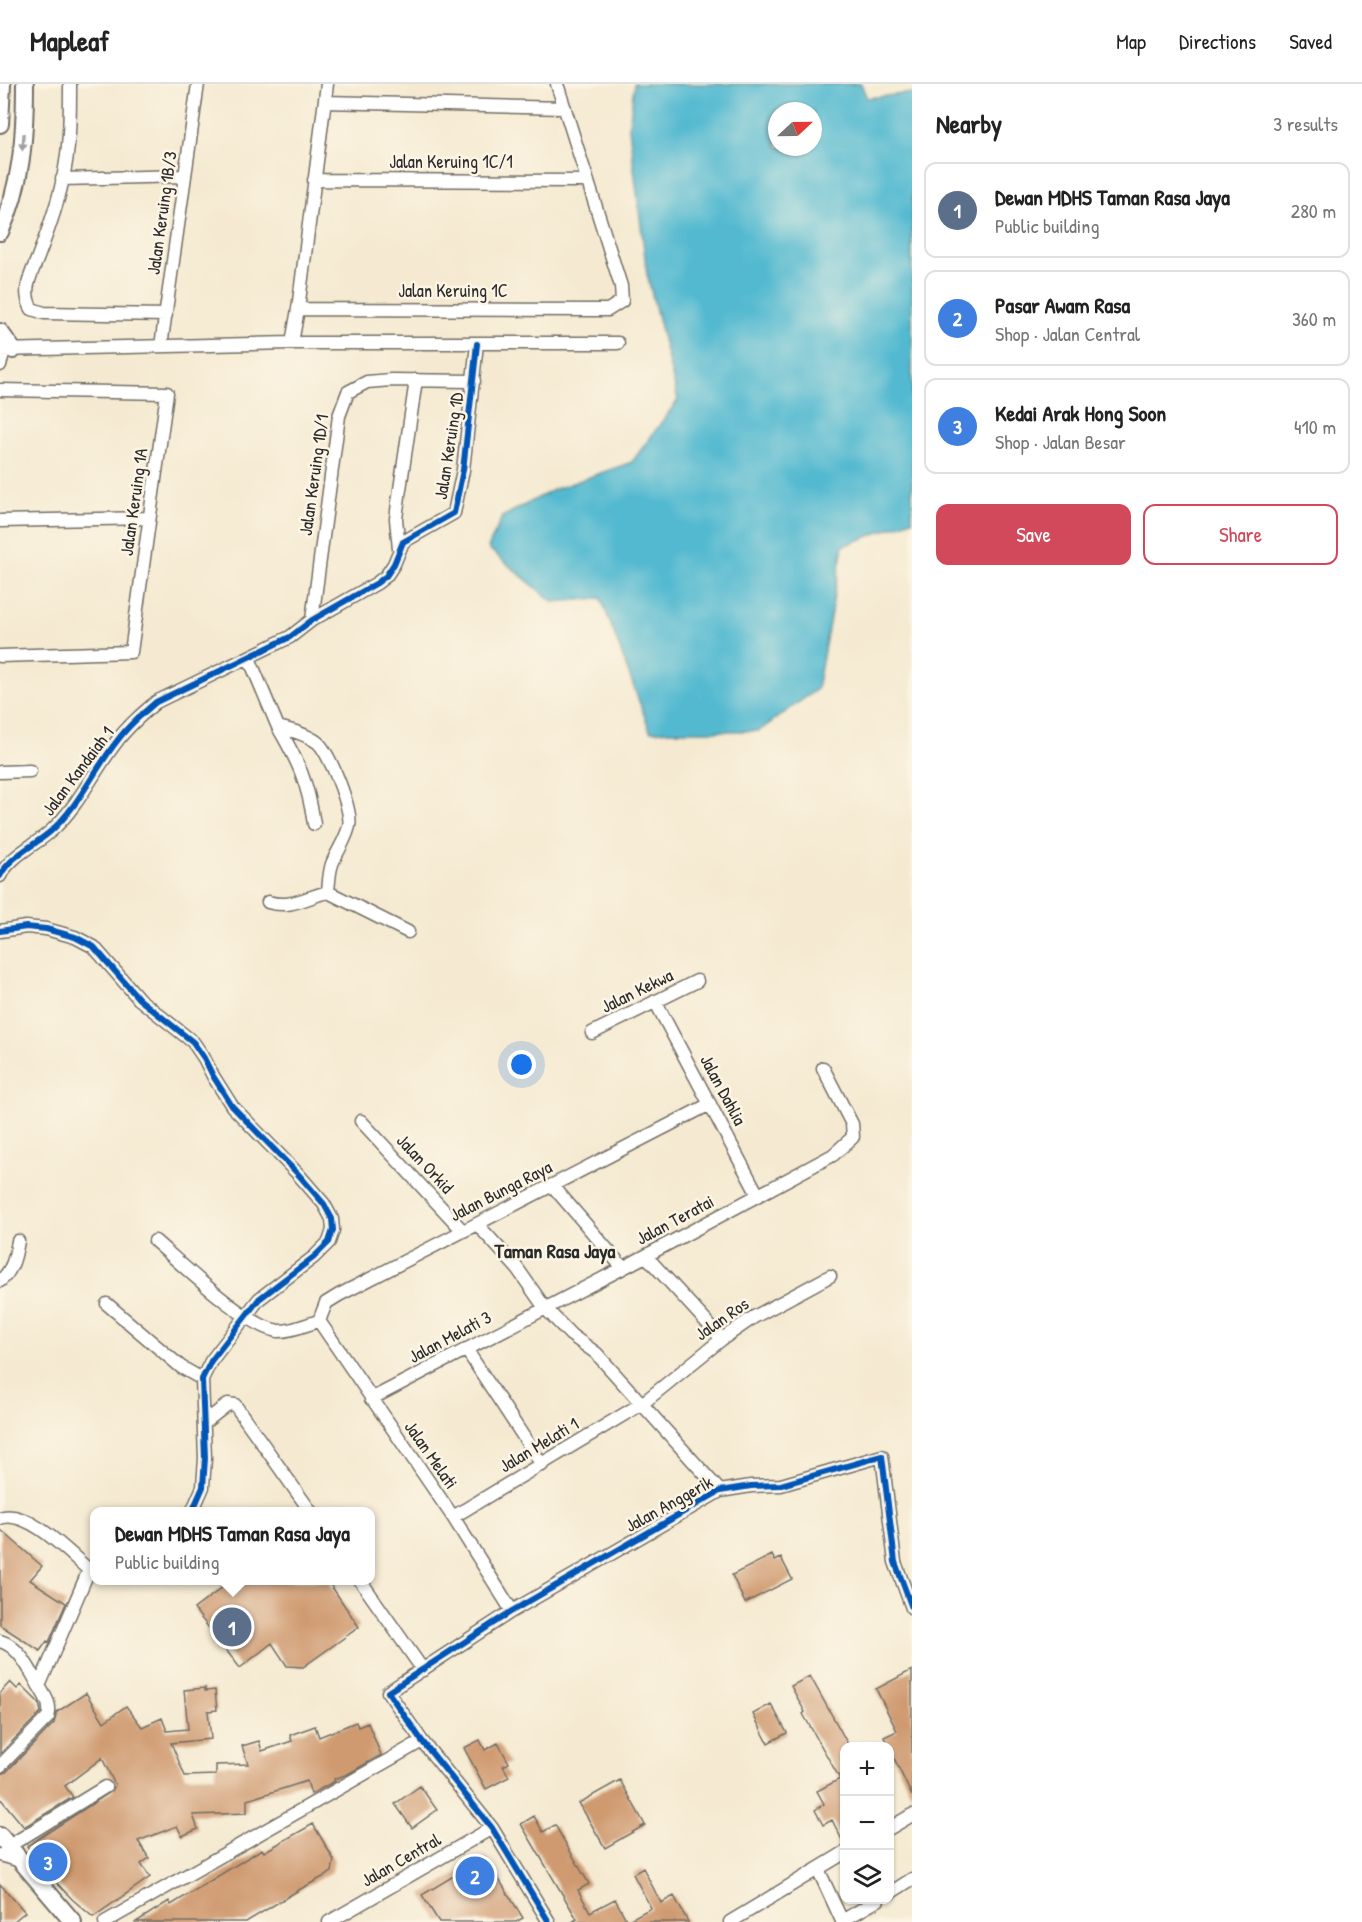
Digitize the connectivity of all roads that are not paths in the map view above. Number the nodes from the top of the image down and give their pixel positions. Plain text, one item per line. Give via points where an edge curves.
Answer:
1 (2, 84) edge
2 (25, 84) edge
3 (70, 84) edge
4 (198, 84) edge
5 (327, 84) edge
6 (557, 84) edge
7 (324, 102) junction
8 (564, 108) junction
9 (0, 124) edge
10 (185, 176) junction
11 (63, 179) junction
12 (314, 180) junction
13 (588, 181) junction
14 (0, 232) edge
15 (298, 309) junction
16 (166, 315) junction
17 (0, 332) edge
18 (292, 343) junction
19 (618, 343) dead end
20 (477, 344) junction
21 (161, 346) junction
22 (6, 350) edge
23 (0, 365) edge
24 (416, 380) junction
25 (474, 381) junction
26 (0, 390) edge
27 (149, 518) junction
28 (0, 521) edge
29 (399, 549) junction
30 (312, 620) junction
31 (0, 656) edge
32 (249, 658) junction
33 (278, 727) junction
34 (30, 771) dead end
35 (0, 772) edge
36 (314, 824) dead end
37 (0, 876) edge
38 (328, 891) junction
39 (268, 902) dead end
40 (0, 931) edge
41 (408, 932) dead end
42 (697, 981) dead end
43 (656, 1001) junction
44 (592, 1033) dead end
45 (823, 1068) dead end
46 (710, 1104) junction
47 (360, 1121) dead end
48 (552, 1185) junction
49 (758, 1195) junction
50 (477, 1224) junction
51 (463, 1231) junction
52 (18, 1241) dead end
53 (155, 1241) dead end
54 (646, 1256) junction
55 (624, 1268) junction
56 (830, 1276) dead end
57 (0, 1281) edge
58 (107, 1304) dead end
59 (545, 1308) junction
60 (246, 1315) junction
61 (319, 1321) junction
62 (722, 1339) junction
63 (466, 1349) junction
64 (202, 1379) junction
65 (371, 1399) junction
66 (643, 1403) junction
67 (205, 1422) junction
68 (542, 1465) junction
69 (720, 1491) junction
70 (194, 1507) edge
71 (307, 1507) edge
72 (453, 1517) junction
73 (0, 1518) edge
74 (90, 1568) edge
75 (90, 1574) edge
76 (363, 1585) edge
77 (912, 1608) edge
78 (512, 1611) junction
79 (0, 1641) edge
80 (423, 1670) junction
81 (39, 1686) junction
82 (422, 1742) junction
83 (0, 1766) edge
84 (105, 1787) dead end
85 (912, 1815) edge
86 (894, 1826) edge
87 (492, 1828) junction
88 (3, 1846) edge
89 (840, 1855) edge
90 (818, 1869) junction
91 (912, 1879) edge
92 (894, 1890) edge
93 (870, 1904) edge
94 (74, 1922) edge
95 (105, 1922) edge
96 (329, 1922) edge
97 (549, 1922) edge
98 (730, 1922) edge

1 - 9 main road
2 -> 14 main road via 21,165 10,211
3 - 11 street
4 - 10 street, Jalan Keruing 1B/3
5 - 7 street
6 - 8 street
7 - 8 street
7 - 12 street
8 - 13 street
10 - 11 street
10 - 16 street, Jalan Keruing 1B/3
11 - 16 street via 27,286 27,301 32,309 44,314
12 - 13 street, Jalan Keruing 1C/1
12 - 15 street
13 - 15 street, Jalan Keruing 1C via 621,286 622,301 608,310
15 - 18 street
16 - 21 street, Jalan Keruing 1B/3
17 - 22 main road
18 - 20 street
18 - 21 street
19 - 20 street
20 - 25 street, Jalan Keruing 1D
21 - 22 street
22 - 23 street
24 - 25 street, Jalan Keruing 1D/1
24 - 29 street via 396,519
24 - 30 street, Jalan Keruing 1D/1 via 367,382 348,392 339,416
25 - 29 street, Jalan Keruing 1D via 454,513 411,536
26 - 27 street, Jalan Keruing 1A via 167,393
27 - 28 street
27 - 31 street, Jalan Keruing 1A via 131,652
29 - 30 street, Jalan Keruing 1D via 386,576
30 - 32 street, Jalan Keruing 1D via 290,637
32 - 33 street
32 - 37 street, Jalan Kandaiah 1 via 156,702 140,715 62,820 17,856
33 - 36 street via 307,784
33 - 38 street via 318,742 347,802 350,824 333,863
34 - 35 street
38 - 39 street via 289,905
38 - 41 street
40 - 60 street via 46,928 94,947 139,999 193,1042 232,1106 324,1204 332,1219 329,1242 259,1299
42 - 43 street, Jalan Kekwa
43 - 44 street, Jalan Kekwa
43 - 46 street, Jalan Dahlia
45 - 49 street, Jalan Teratai via 852,1124 853,1137 833,1155
46 - 48 street, Jalan Bunga Raya
46 - 49 street, Jalan Dahlia
47 - 51 street, Jalan Orkid
48 - 50 street, Jalan Bunga Raya
48 - 55 street
49 - 54 street, Jalan Teratai
50 - 51 street, Jalan Bunga Raya
50 - 59 street via 517,1268
51 - 61 street, Jalan Bunga Raya via 326,1303
52 - 57 street via 9,1274
53 - 60 street
54 - 55 street, Jalan Teratai
54 - 62 street
55 - 59 street, Jalan Teratai
56 - 62 street, Jalan Ros
58 - 64 street via 181,1367
59 - 63 street, Jalan Melati 3
59 - 66 street via 571,1335 596,1353
60 - 61 street via 280,1331
60 - 64 street
61 - 65 street, Jalan Melati
62 - 66 street, Jalan Ros
63 - 65 street, Jalan Melati 3
63 - 68 street
64 - 67 street
65 - 72 street, Jalan Melati
66 - 68 street, Jalan Melati 1
66 - 69 street
67 - 70 street via 203,1487
67 - 71 street via 228,1404 235,1405
68 - 72 street, Jalan Melati 1
69 - 77 street, Jalan Anggerik via 781,1485 882,1456 895,1562
69 - 78 street, Jalan Anggerik
72 - 78 street, Jalan Melati
73 - 74 street via 16,1516 32,1523
75 - 81 street
76 - 80 street
78 - 80 street, Jalan Anggerik
79 - 81 street via 16,1651
80 - 82 street, Jalan Anggerik via 388,1692
81 - 83 street via 48,1701 48,1717
82 - 87 street
82 - 95 street
84 - 88 street
85 - 86 street
87 - 96 street, Jalan Central
87 - 97 street
88 - 94 main road via 22,1861
89 - 90 street
90 - 93 street via 842,1921
90 - 98 street
91 - 92 street

